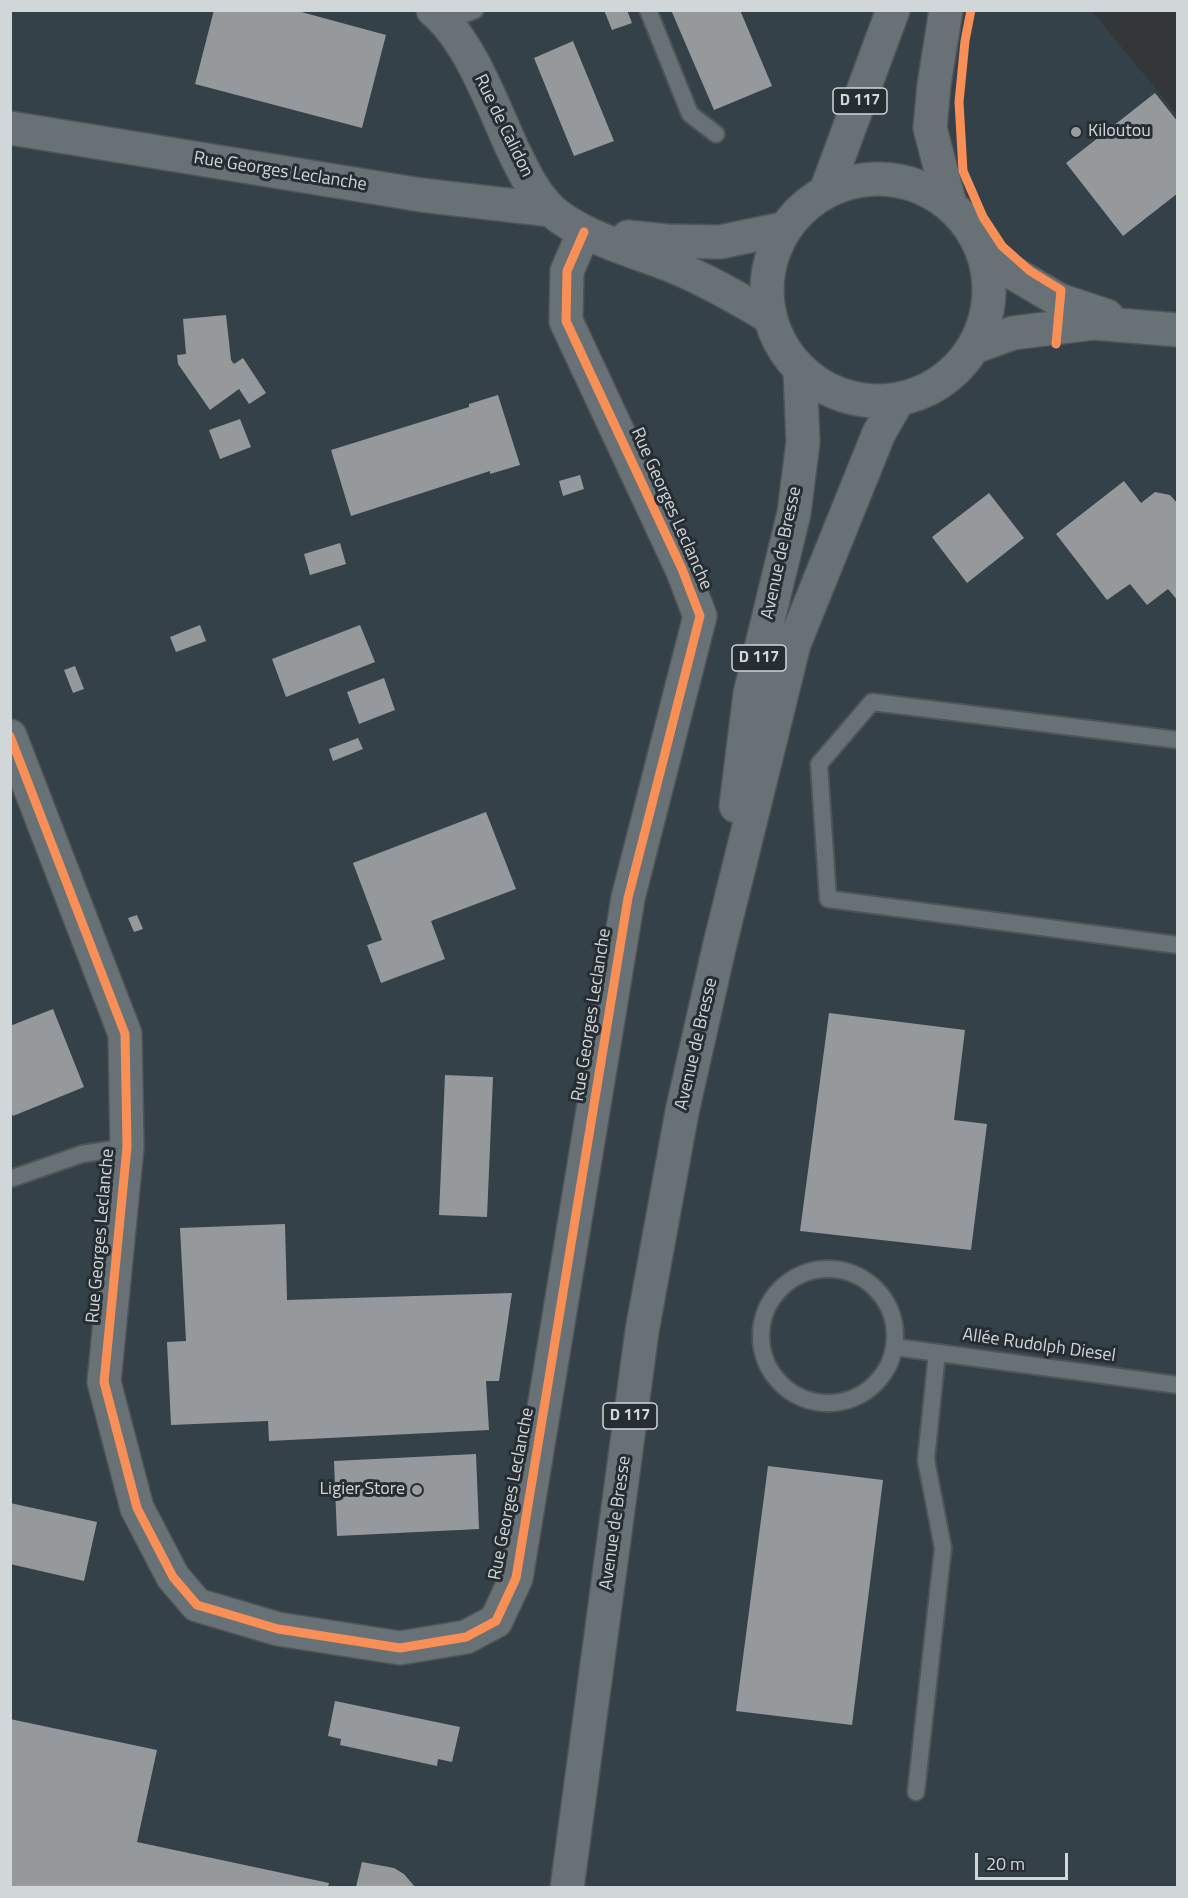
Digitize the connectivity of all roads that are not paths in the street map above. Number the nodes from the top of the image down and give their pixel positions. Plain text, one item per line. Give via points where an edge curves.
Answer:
1 (648, 10) edge
2 (893, 10) edge
3 (946, 10) edge
4 (452, 14) edge
5 (10, 128) edge
6 (716, 134) dead end
7 (826, 191) junction
8 (950, 205) junction
9 (551, 210) junction
10 (783, 229) junction
11 (584, 232) junction
12 (984, 256) junction
13 (768, 316) junction
14 (1162, 328) edge
15 (974, 346) junction
16 (800, 371) junction
17 (898, 400) junction
18 (10, 736) edge
19 (1178, 740) edge
20 (1178, 945) edge
21 (719, 948) junction
22 (127, 1147) junction
23 (10, 1179) edge
24 (894, 1347) junction
25 (937, 1353) junction
26 (1178, 1385) edge
27 (916, 1792) dead end
28 (567, 1887) edge

1 - 6 lane via 690,114
2 - 7 street, D 117
3 - 8 street via 930,128
4 - 9 street, Rue de Calidon via 527,179
5 - 9 street, Rue Georges Leclanche via 421,195
7 - 8 street via 857,180 890,179 922,188
7 - 10 street via 802,207
8 - 12 street via 971,228
9 - 11 street, Rue de Calidon
10 - 11 street, Rue de Calidon via 720,242
10 - 13 street via 771,256 765,286
11 - 13 street, Rue de Calidon via 677,268 731,293
11 - 22 street, Rue Georges Leclanche via 567,271 566,321 682,568 700,616 628,898 516,1578 496,1621 466,1637 400,1648 278,1629 197,1605 173,1577 137,1508 104,1382
12 - 14 street via 1059,300 1095,313
12 - 15 street via 990,287 986,318
13 - 16 street via 780,346
14 - 15 street via 1094,323 1057,326 1013,333
15 - 17 street via 955,371 929,389
16 - 17 street via 829,391 863,401
16 - 21 street, Avenue de Bresse / D 117 via 803,442 794,513 750,694
17 - 21 street, Avenue de Bresse / D 117 via 879,433 794,644
18 - 22 street, Rue Georges Leclanche via 125,1034
19 - 20 lane via 872,702 819,764 828,899
21 - 28 street, Avenue de Bresse / D 117 via 682,1112 642,1331
22 - 23 lane via 82,1154
24 - 24 lane via 887,1367 874,1385 856,1397 814,1402 794,1394 777,1380 761,1341 763,1318 773,1298 789,1282 809,1272 831,1269 853,1274 873,1286 886,1303 894,1324
24 - 25 lane, Allée Rudolph Diesel
25 - 26 lane, Allée Rudolph Diesel
25 - 27 lane via 926,1460 943,1548

